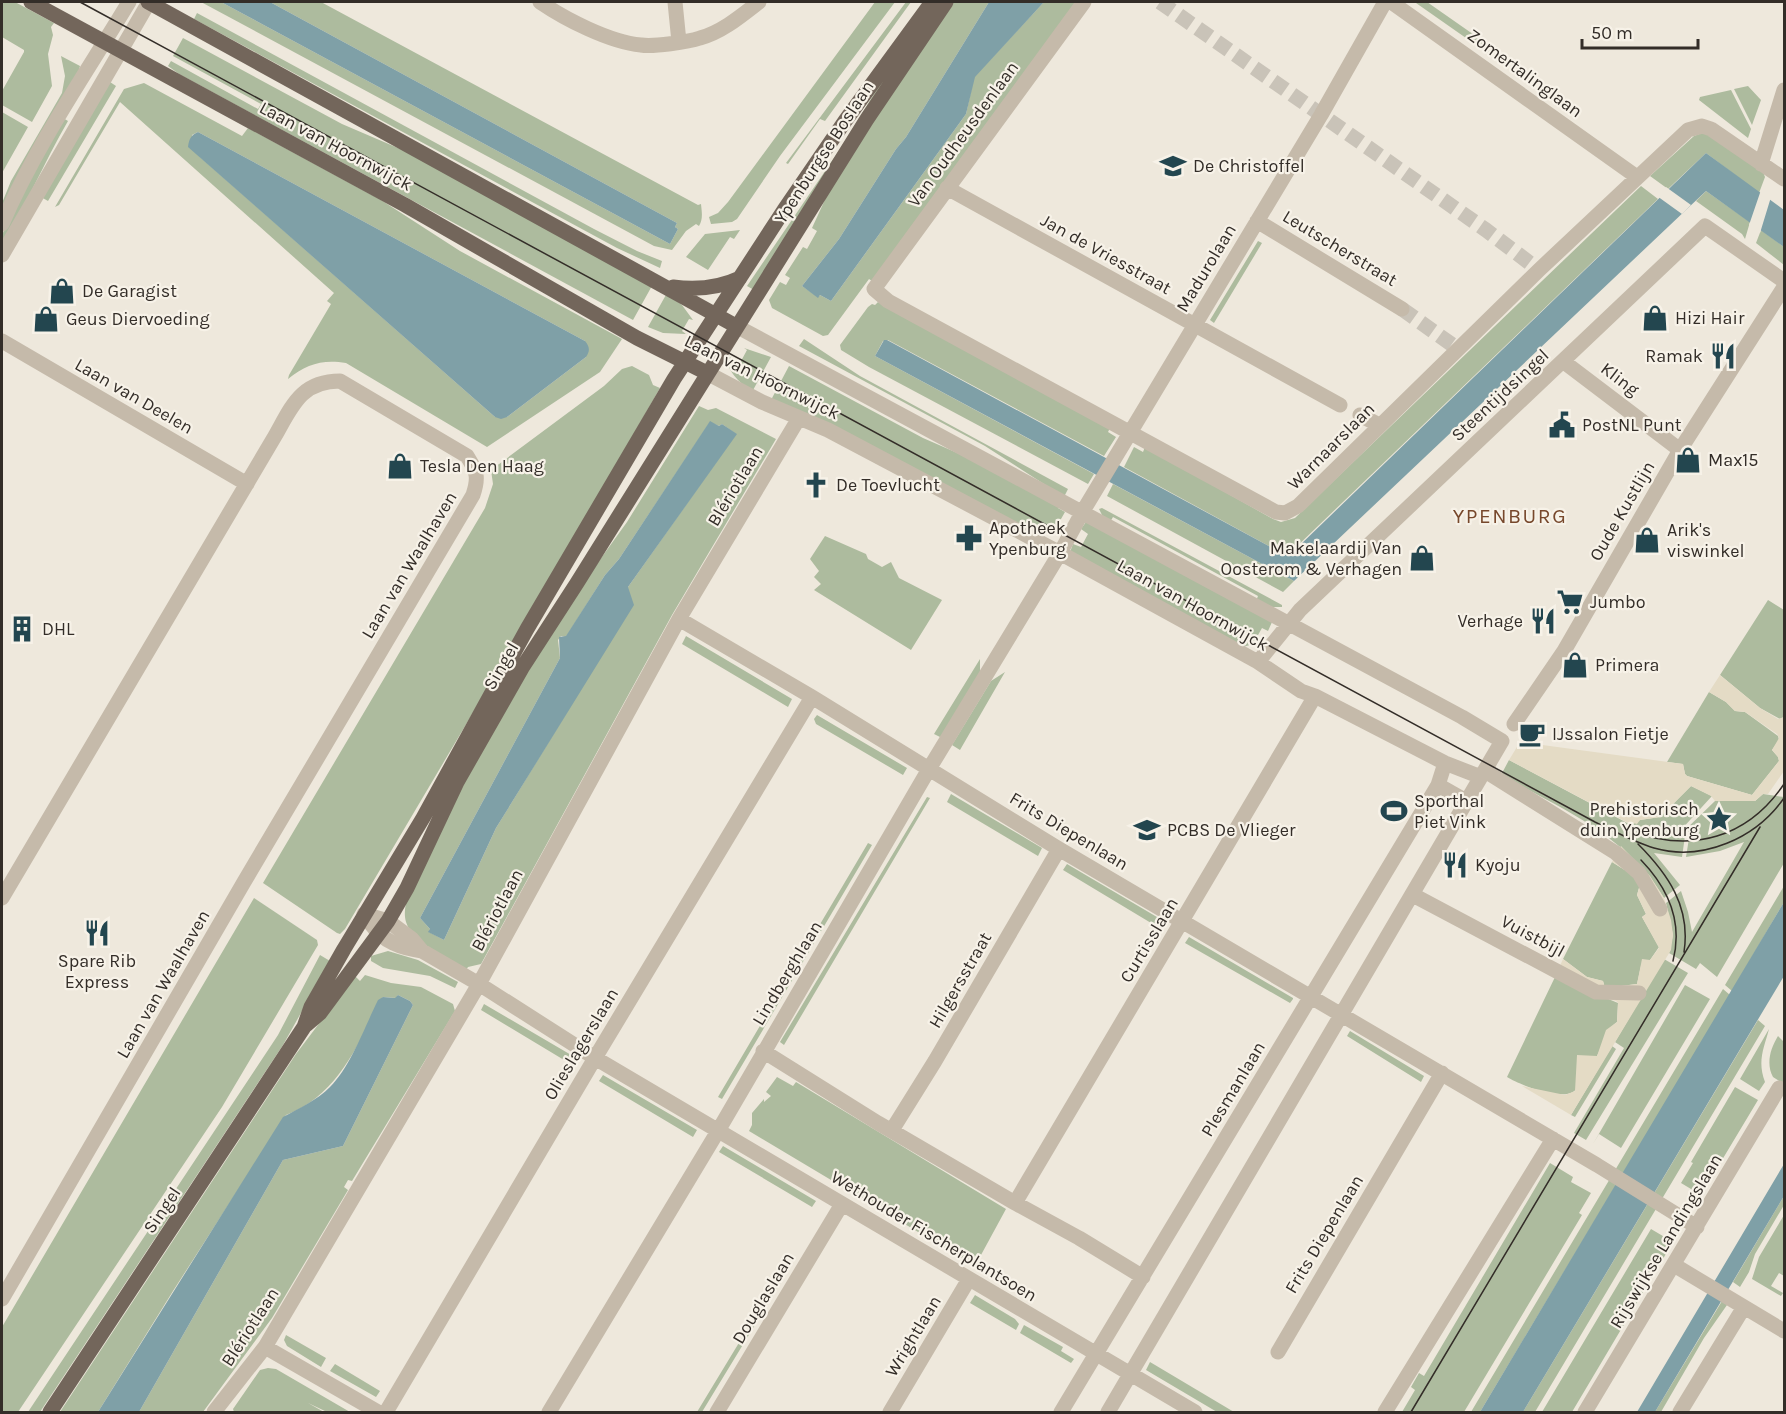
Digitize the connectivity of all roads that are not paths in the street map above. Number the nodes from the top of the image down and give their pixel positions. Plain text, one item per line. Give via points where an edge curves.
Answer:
1 (32, 2) edge
2 (129, 2) edge
3 (149, 2) edge
4 (540, 2) edge
5 (675, 2) edge
6 (759, 2) edge
7 (932, 2) edge
8 (946, 2) edge
9 (1084, 2) edge
10 (1385, 2) edge
11 (1391, 2) edge
12 (104, 42) junction
13 (679, 42) junction
14 (119, 51) junction
15 (1785, 90) edge
16 (1761, 164) junction
17 (1637, 177) junction
18 (1785, 179) edge
19 (947, 188) junction
20 (1257, 221) junction
21 (2, 224) edge
22 (2, 255) edge
23 (740, 278) junction
24 (1785, 280) edge
25 (667, 286) junction
26 (1785, 287) edge
27 (873, 289) joint
28 (1402, 309) tunnel mouth
29 (716, 315) junction
30 (1195, 325) junction
31 (736, 326) junction
32 (2, 342) edge
33 (685, 362) junction
34 (1564, 362) junction
35 (707, 373) junction
36 (1341, 405) dead end
37 (1360, 415) dead end
38 (800, 418) junction
39 (1379, 425) junction
40 (1126, 440) junction
41 (1680, 450) junction
42 (247, 484) junction
43 (1083, 511) junction
44 (1060, 553) junction
45 (679, 620) junction
46 (1289, 624) junction
47 (1258, 662) junction
48 (1315, 696) junction
49 (812, 697) junction
50 (1514, 724) dead end
51 (1445, 763) junction
52 (929, 769) junction
53 (1483, 774) junction
54 (1438, 785) junction
55 (1468, 802) junction
56 (1059, 849) junction
57 (1413, 895) junction
58 (2, 898) edge
59 (1660, 909) dead end
60 (364, 914) junction
61 (388, 921) junction
62 (1183, 921) junction
63 (379, 934) junction
64 (422, 951) junction
65 (479, 984) junction
66 (1639, 993) dead end
67 (1312, 996) junction
68 (1341, 1014) junction
69 (304, 1027) junction
70 (763, 1051) junction
71 (595, 1058) junction
72 (1442, 1073) junction
73 (1779, 1088) dead end
74 (892, 1130) junction
75 (718, 1131) junction
76 (1553, 1139) junction
77 (1015, 1203) junction
78 (842, 1204) junction
79 (1697, 1227) junction
80 (1674, 1264) junction
81 (1143, 1277) junction
82 (969, 1279) junction
83 (2, 1299) edge
84 (1744, 1307) junction
85 (1785, 1330) edge
86 (265, 1347) junction
87 (1278, 1352) dead end
88 (1095, 1354) junction
89 (1131, 1375) junction
90 (50, 1413) edge
91 (214, 1413) edge
92 (378, 1413) edge
93 (386, 1413) edge
94 (549, 1413) edge
95 (717, 1413) edge
96 (890, 1413) edge
97 (1061, 1413) edge
98 (1107, 1413) edge
99 (1195, 1413) edge
100 (1385, 1413) edge
101 (1586, 1413) edge
102 (1680, 1413) edge

1 - 12 main road, Laan van Hoornwijck
2 - 12 street
3 - 14 street
3 - 25 main road, Laan van Hoornwijck
4 - 13 street via 606,36 641,45
5 - 13 street
6 - 13 street via 735,21 701,38
7 - 23 main road, Ypenburgse Boslaan via 838,131
8 - 31 main road, Ypenburgse Boslaan
9 - 19 street, Van Oudheusdenlaan
10 - 20 street, Madurolaan
11 - 17 street, Zomertalinglaan
12 - 14 main road, Laan van Hoornwijck
12 - 21 street via 18,185
14 - 22 street
14 - 33 main road, Laan van Hoornwijck
15 - 16 street
16 - 17 street, Warnaarslaan via 1702,126 1688,130
16 - 18 street, Warnaarslaan
17 - 39 street, Warnaarslaan
19 - 27 street, Van Oudheusdenlaan
19 - 30 street, Jan de Vriesstraat
20 - 28 street, Leutscherstraat
20 - 30 street, Madurolaan
23 - 25 main road via 690,289
23 - 29 main road, Ypenburgse Boslaan
24 - 34 street, Steentijdsingel via 1705,226
25 - 29 main road, Laan van Hoornwijck
26 - 41 street, Oude Kustlijn
27 - 40 street, Warnaarslaan
29 - 31 main road, Laan van Hoornwijck
29 - 33 main road, Singel
30 - 36 street, Jan de Vriesstraat
30 - 40 street, Madurolaan
31 - 35 main road, Singel
31 - 43 street, Laan van Hoornwijck
32 - 42 street, Laan van Deelen
33 - 35 main road, Laan van Hoornwijck
33 - 60 main road, Singel
34 - 41 street, Kling
34 - 46 street, Steentijdsingel
35 - 38 street, Laan van Hoornwijck
35 - 61 main road, Singel via 522,668 457,782
37 - 39 street
38 - 44 street, Laan van Hoornwijck
38 - 45 street, Blériotlaan
39 - 40 street, Warnaarslaan via 1298,506 1285,513
40 - 43 street, Madurolaan
41 - 50 street, Oude Kustlijn via 1564,651
42 - 58 street, Laan van Waalhaven
42 - 83 street, Laan van Waalhaven via 296,401 311,387 330,381 347,384 466,456 478,481 465,510
43 - 44 street, Madurolaan
43 - 46 street, Laan van Hoornwijck
44 - 47 street, Laan van Hoornwijck
44 - 52 street, Lindberghlaan
45 - 49 street, Frits Diepenlaan
45 - 65 street, Blériotlaan
46 - 47 street, Steentijdsingel
46 - 53 street, Laan van Hoornwijck via 1502,741
47 - 48 street, Laan van Hoornwijck
48 - 51 street, Laan van Hoornwijck
48 - 62 street, Curtisslaan
49 - 52 street, Frits Diepenlaan
49 - 71 street, Olieslagerslaan
51 - 53 street, Laan van Hoornwijck
51 - 54 street, Plesmanlaan
52 - 56 street, Frits Diepenlaan
52 - 70 street, Lindberghlaan
53 - 55 street
53 - 59 street, Laan van Hoornwijck via 1616,853 1639,873
54 - 55 street
54 - 67 street, Plesmanlaan
55 - 57 street
56 - 62 street, Frits Diepenlaan
56 - 74 street, Hilgersstraat
57 - 66 street, Vuistbijl via 1596,992
57 - 68 street
60 - 61 street
60 - 63 street
60 - 69 main road, Singel via 311,1007
61 - 63 main road, Singel
61 - 64 street
62 - 67 street, Frits Diepenlaan
62 - 77 street, Curtisslaan
63 - 64 street via 405,948
63 - 69 main road, Singel via 320,1013
64 - 65 street, Wethouder Fischerplantsoen
65 - 71 street, Wethouder Fischerplantsoen
65 - 86 street, Blériotlaan
67 - 68 street, Frits Diepenlaan
67 - 81 street, Plesmanlaan
68 - 72 street, Frits Diepenlaan
68 - 89 street
69 - 90 main road, Singel
70 - 74 street
70 - 75 street, Lindberghlaan
71 - 75 street, Wethouder Fischerplantsoen
71 - 93 street, Olieslagerslaan
72 - 76 street, Frits Diepenlaan
72 - 87 street, Frits Diepenlaan
73 - 79 street, Rijswijkse Landingslaan
74 - 77 street
75 - 78 street, Wethouder Fischerplantsoen
75 - 94 street, Lindberghlaan
76 - 79 street, Frits Diepenlaan
76 - 100 street
77 - 81 street
78 - 82 street, Wethouder Fischerplantsoen
78 - 95 street, Douglaslaan
79 - 80 street, Rijswijkse Landingslaan
80 - 84 street
80 - 101 street, Rijswijkse Landingslaan
81 - 88 street, Plesmanlaan
82 - 88 street, Wethouder Fischerplantsoen
82 - 96 street, Wrightlaan
84 - 85 street
84 - 102 street
86 - 91 street, Blériotlaan
86 - 92 street
88 - 89 street, Wethouder Fischerplantsoen
88 - 97 street, Plesmanlaan
89 - 98 street
89 - 99 street, Wethouder Fischerplantsoen

